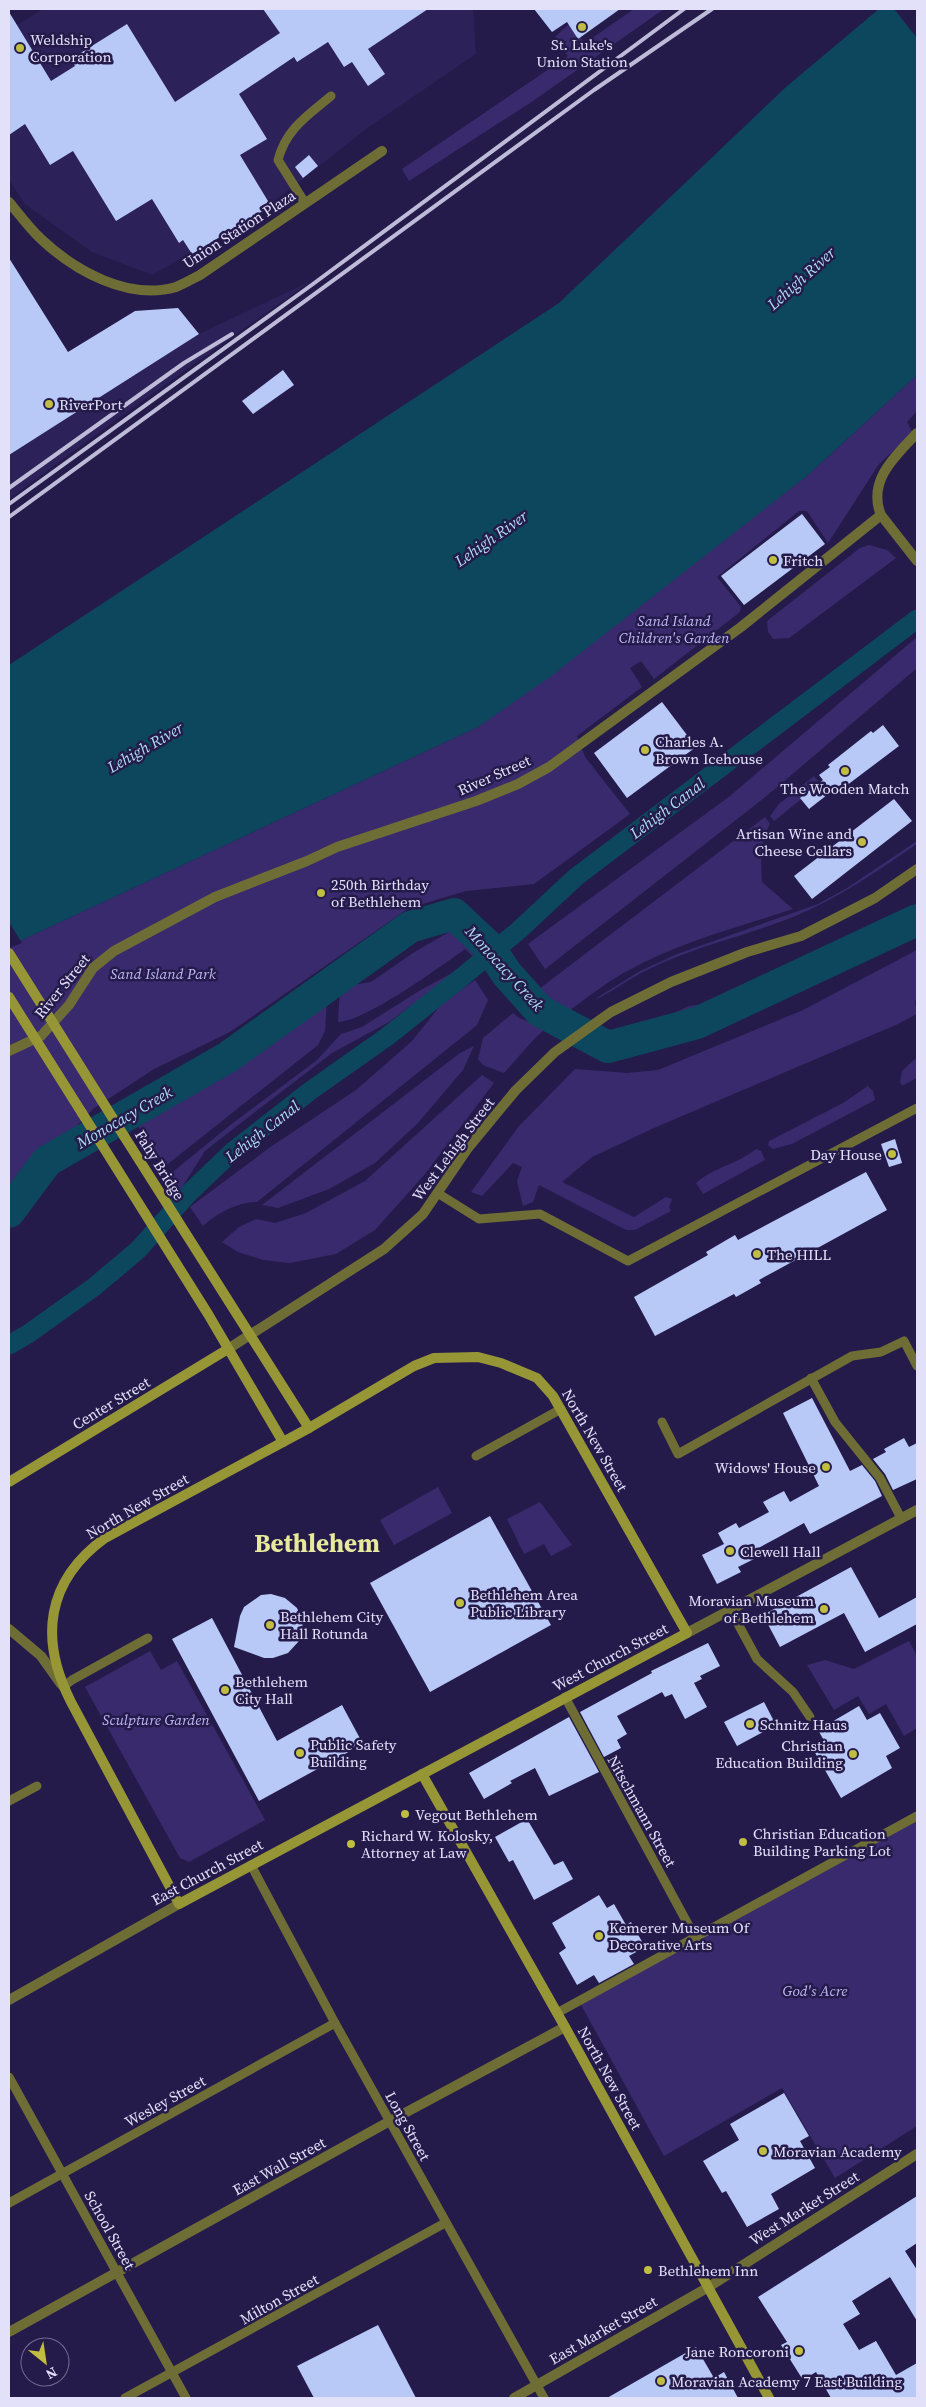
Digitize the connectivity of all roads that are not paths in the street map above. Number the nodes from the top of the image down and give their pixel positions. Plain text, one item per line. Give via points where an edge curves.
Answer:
1 (330, 96) dead end
2 (382, 151) dead end
3 (9, 202) edge
4 (305, 203) junction
5 (917, 433) edge
6 (881, 515) junction
7 (917, 561) edge
8 (917, 869) edge
9 (9, 953) edge
10 (9, 997) edge
11 (9, 1051) edge
12 (917, 1108) edge
13 (439, 1194) junction
14 (249, 1336) junction
15 (228, 1349) junction
16 (917, 1366) edge
17 (812, 1378) junction
18 (561, 1409) junction
19 (662, 1422) dead end
20 (309, 1428) junction
21 (283, 1442) junction
22 (476, 1456) dead end
23 (9, 1482) edge
24 (917, 1510) edge
25 (900, 1518) junction
26 (730, 1609) junction
27 (9, 1629) edge
28 (687, 1633) junction
29 (148, 1638) dead end
30 (64, 1687) junction
31 (565, 1697) junction
32 (810, 1717) dead end
33 (422, 1774) junction
34 (37, 1786) dead end
35 (9, 1801) edge
36 (917, 1816) edge
37 (251, 1865) junction
38 (179, 1904) junction
39 (696, 1938) junction
40 (9, 2000) edge
41 (557, 2013) junction
42 (335, 2023) junction
43 (565, 2027) junction
44 (9, 2077) edge
45 (390, 2121) junction
46 (917, 2154) edge
47 (62, 2174) junction
48 (9, 2203) edge
49 (445, 2223) junction
50 (118, 2272) junction
51 (707, 2288) junction
52 (9, 2332) edge
53 (172, 2373) junction
54 (537, 2386) junction
55 (125, 2398) edge
56 (186, 2398) edge
57 (514, 2398) edge
58 (544, 2398) edge
59 (769, 2398) edge

1 - 4 lane via 291,130 278,160
2 - 4 street, Union Station Plaza
3 - 4 street, Union Station Plaza via 40,238 74,266 112,283 151,291 177,287 200,275
5 - 6 street via 897,453 876,490
6 - 7 street
6 - 11 street, River Street via 741,627 548,767 518,784 476,801 337,846 215,897 114,951 93,968 69,1005 41,1036
8 - 13 street, West Lehigh Street via 875,898 801,936 747,952 671,982 611,1012 555,1052 516,1090 474,1141
9 - 14 main road, Fahy Bridge, bridge
10 - 15 main road, bridge
12 - 13 lane via 628,1261 540,1214 479,1219
13 - 14 street, West Lehigh Street via 384,1249
14 - 15 street, West Lehigh Street
14 - 20 main road
15 - 21 main road
15 - 23 main road, Center Street
16 - 17 lane via 904,1341 881,1352 852,1356
17 - 19 lane via 678,1454
17 - 25 lane via 835,1422 880,1478
18 - 20 main road, North New Street via 537,1378 501,1362 478,1357 434,1358 397,1375
18 - 22 lane
18 - 28 main road, North New Street
20 - 21 main road, North New Street
21 - 30 main road, North New Street via 89,1550 62,1587 55,1606 51,1645
24 - 25 street, West Church Street
25 - 26 street, West Church Street
26 - 28 street, West Church Street
26 - 32 lane via 757,1659 793,1692
27 - 30 street via 41,1656
28 - 31 main road, West Church Street
29 - 30 lane
30 - 38 main road, North New Street
31 - 33 main road, West Church Street
31 - 39 lane, Nitschmann Street
33 - 37 main road, East Church Street
33 - 41 main road, North New Street
34 - 35 lane
36 - 39 lane
37 - 38 main road, East Church Street
37 - 42 lane, Long Street
38 - 40 street, East Church Street
39 - 41 lane
41 - 43 main road, North New Street
42 - 45 lane, Long Street
42 - 47 lane, Wesley Street
43 - 45 street, East Wall Street
43 - 51 main road, North New Street
44 - 47 lane, School Street
45 - 49 lane, Long Street
45 - 50 street, East Wall Street
46 - 51 street, West Market Street
47 - 48 lane, Wesley Street
47 - 50 lane, School Street
49 - 53 lane, Milton Street
49 - 54 lane, Long Street
50 - 52 street, East Wall Street
50 - 53 lane, School Street
51 - 54 street, East Market Street
51 - 59 main road, North New Street
53 - 55 lane, Milton Street
53 - 56 lane, School Street
54 - 57 street, East Market Street
54 - 58 lane, Long Street

